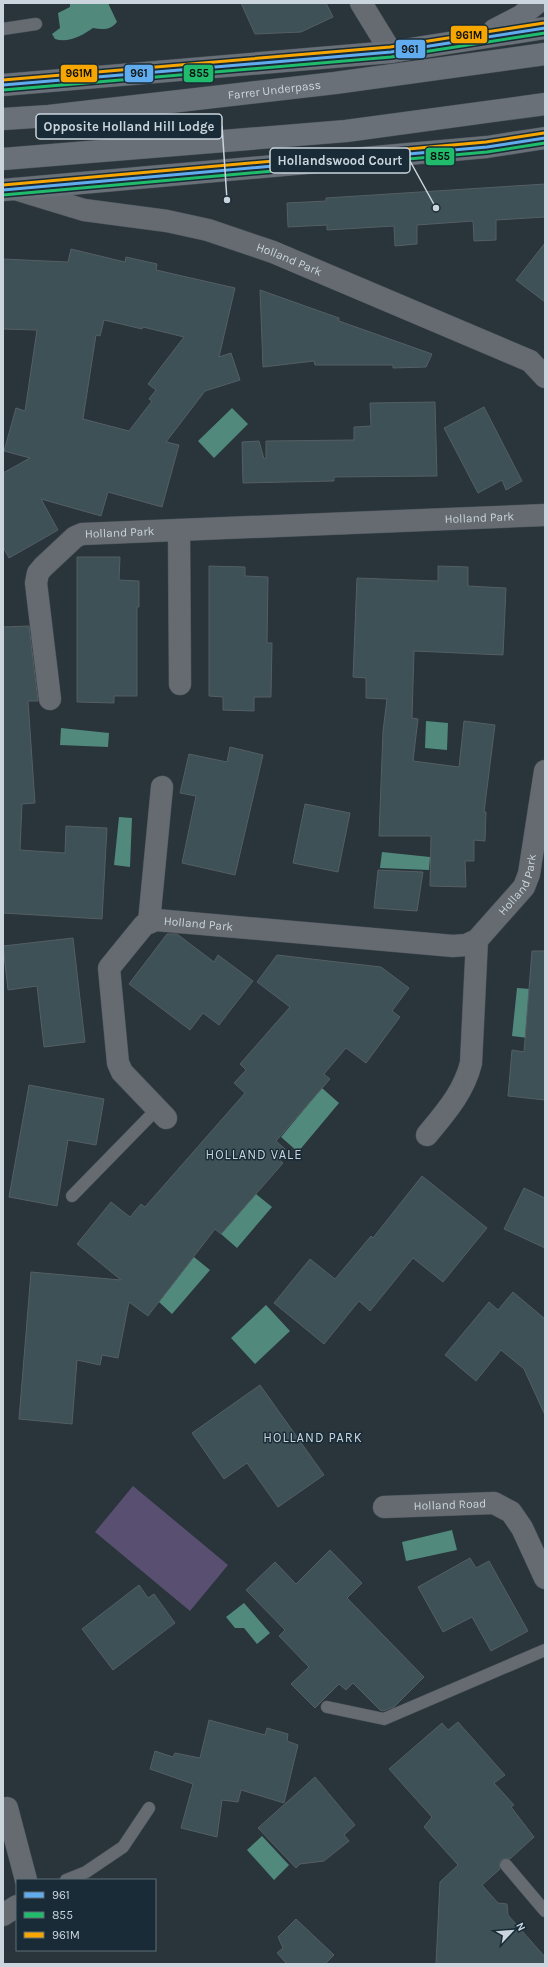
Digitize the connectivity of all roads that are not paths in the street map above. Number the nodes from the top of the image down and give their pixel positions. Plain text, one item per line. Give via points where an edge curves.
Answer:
1 (361, 3) edge
2 (537, 3) edge
3 (36, 24) dead end
4 (545, 28) edge
5 (3, 29) edge
6 (473, 40) junction
7 (391, 52) junction
8 (545, 54) edge
9 (3, 85) edge
10 (545, 104) edge
11 (3, 119) edge
12 (545, 138) edge
13 (486, 146) junction
14 (545, 150) edge
15 (3, 159) edge
16 (9, 190) edge
17 (545, 377) edge
18 (545, 515) edge
19 (179, 530) junction
20 (180, 684) dead end
21 (50, 699) dead end
22 (545, 771) edge
23 (162, 787) dead end
24 (149, 922) junction
25 (477, 940) junction
26 (162, 1114) joint
27 (427, 1135) dead end
28 (72, 1196) dead end
29 (384, 1507) dead end
30 (545, 1578) edge
31 (545, 1650) edge
32 (327, 1707) dead end
33 (7, 1808) dead end
34 (149, 1808) dead end
35 (506, 1865) dead end
36 (26, 1879) edge
37 (68, 1879) edge
38 (16, 1907) edge
39 (545, 1911) edge
40 (3, 1915) edge

1 - 7 street
2 - 6 highway via 521,16
3 - 5 lane
4 - 6 highway
6 - 7 highway
7 - 9 highway
8 - 11 highway, Farrer Underpass via 335,83
10 - 15 highway via 346,131
12 - 13 highway
13 - 14 highway
13 - 16 highway
16 - 17 street, Holland Park via 84,210 194,227 273,252 530,361
18 - 19 street, Holland Park
19 - 20 street
19 - 21 street, Holland Park via 82,534 75,537 43,566 36,583
22 - 25 street, Holland Park via 529,874 524,887
23 - 24 street
24 - 25 street, Holland Park via 156,920 453,946 466,945
24 - 26 street, Holland Park via 111,963 108,975 118,1063 122,1072
25 - 27 street via 471,1064 465,1083
26 - 28 lane
29 - 30 street, Holland Road via 494,1503 511,1512 522,1528
31 - 32 lane via 384,1719
33 - 36 street
34 - 37 lane via 123,1847 86,1872
35 - 39 lane
38 - 40 street

